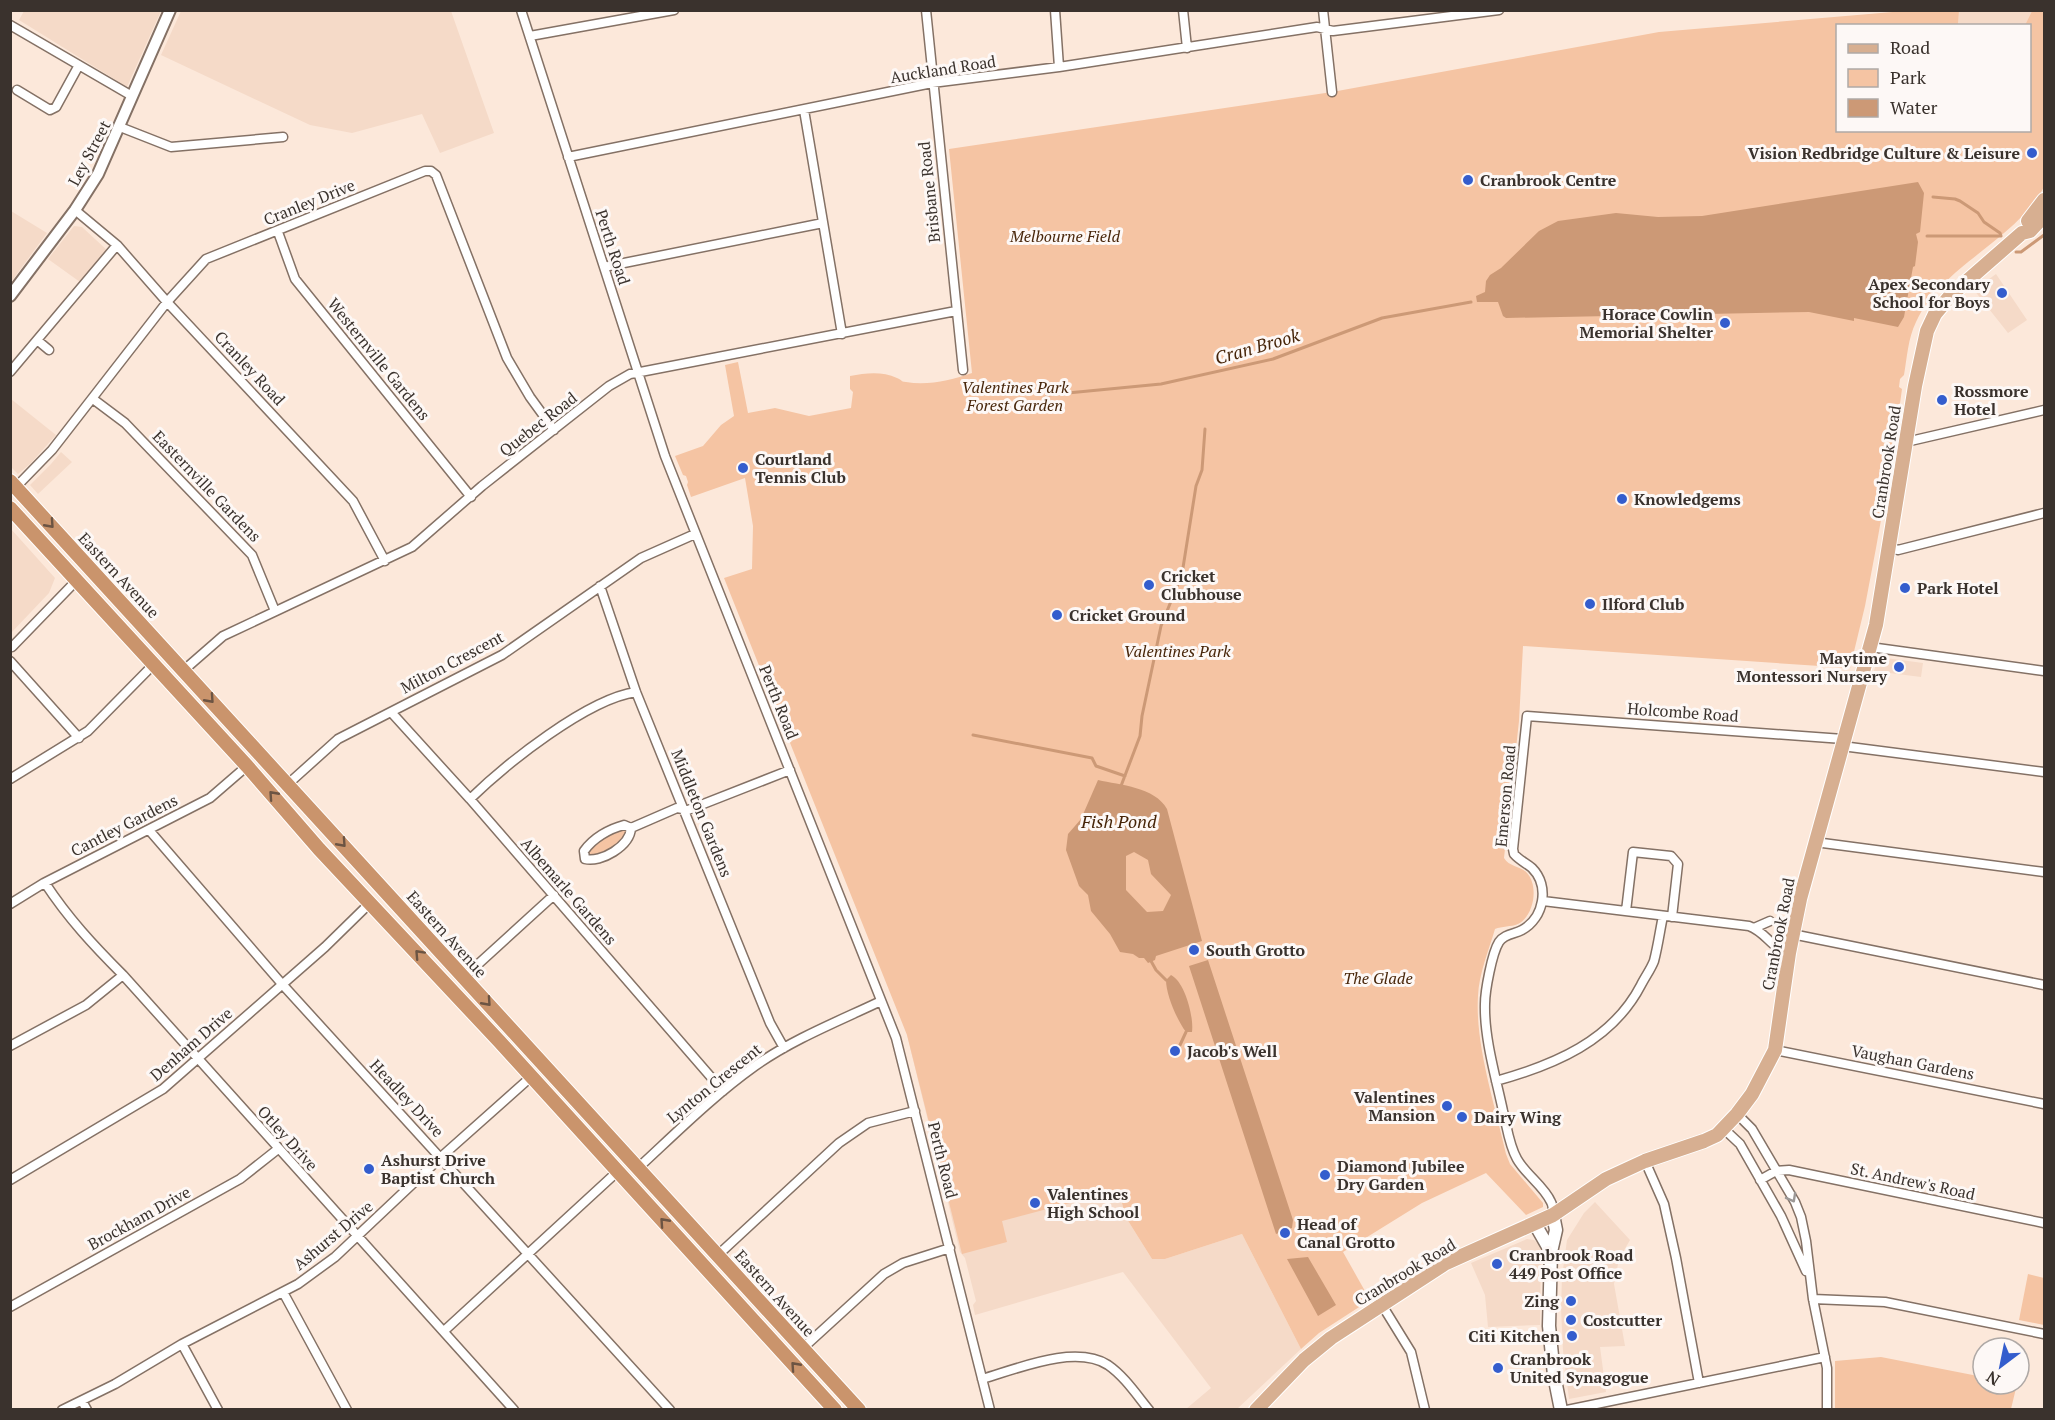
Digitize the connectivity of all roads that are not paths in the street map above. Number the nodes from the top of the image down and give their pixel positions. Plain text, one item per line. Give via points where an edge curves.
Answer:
1 (170, 10) edge
2 (521, 10) edge
3 (674, 10) edge
4 (926, 10) edge
5 (1055, 10) edge
6 (1183, 10) edge
7 (1323, 10) edge
8 (1499, 10) edge
9 (10, 25) edge
10 (1325, 28) junction
11 (530, 36) junction
12 (1187, 48) junction
13 (79, 65) junction
14 (1059, 67) junction
15 (932, 83) junction
16 (17, 90) dead end
17 (1332, 92) dead end
18 (132, 96) junction
19 (804, 110) junction
20 (120, 127) junction
21 (283, 137) dead end
22 (568, 157) junction
23 (2044, 207) edge
24 (75, 210) junction
25 (823, 223) junction
26 (2033, 228) edge
27 (278, 231) junction
28 (117, 245) junction
29 (604, 267) junction
30 (11, 295) edge
31 (167, 302) junction
32 (956, 311) junction
33 (842, 334) junction
34 (37, 340) junction
35 (49, 350) dead end
36 (963, 370) dead end
37 (10, 372) edge
38 (637, 374) junction
39 (93, 399) junction
40 (2044, 410) edge
41 (554, 430) junction
42 (1906, 442) junction
43 (13, 484) edge
44 (471, 496) junction
45 (10, 508) edge
46 (2044, 513) edge
47 (696, 534) junction
48 (1890, 548) junction
49 (385, 561) junction
50 (76, 580) junction
51 (600, 586) junction
52 (275, 611) junction
53 (12, 647) dead end
54 (1870, 647) junction
55 (10, 661) edge
56 (154, 664) junction
57 (184, 670) junction
58 (2044, 671) edge
59 (636, 692) junction
60 (391, 712) junction
61 (1527, 722) joint
62 (80, 738) junction
63 (1842, 743) junction
64 (247, 766) junction
65 (790, 770) junction
66 (2044, 772) edge
67 (10, 778) edge
68 (288, 784) junction
69 (470, 799) junction
70 (683, 809) junction
71 (631, 828) junction
72 (149, 830) junction
73 (1815, 842) junction
74 (2044, 872) edge
75 (45, 883) junction
76 (554, 895) junction
77 (1543, 901) junction
78 (371, 902) junction
79 (10, 904) edge
80 (1626, 911) junction
81 (1668, 916) junction
82 (1770, 921) dead end
83 (1754, 928) junction
84 (1792, 934) junction
85 (1789, 953) junction
86 (123, 975) junction
87 (464, 977) junction
88 (282, 984) junction
89 (2044, 985) edge
90 (881, 1001) junction
91 (10, 1046) edge
92 (784, 1048) junction
93 (1775, 1050) junction
94 (198, 1060) junction
95 (532, 1076) junction
96 (1496, 1082) junction
97 (723, 1091) junction
98 (2044, 1104) edge
99 (915, 1111) junction
100 (1737, 1114) junction
101 (1724, 1129) junction
102 (278, 1149) junction
103 (441, 1158) junction
104 (1645, 1161) junction
105 (638, 1168) junction
106 (1776, 1171) junction
107 (617, 1172) junction
108 (10, 1180) edge
109 (1760, 1180) junction
110 (1553, 1215) junction
111 (2044, 1223) edge
112 (1535, 1224) junction
113 (357, 1236) junction
114 (950, 1248) junction
115 (1551, 1252) junction
116 (528, 1254) junction
117 (718, 1254) junction
118 (1810, 1280) junction
119 (283, 1292) junction
120 (1813, 1299) junction
121 (1382, 1305) junction
122 (10, 1307) edge
123 (444, 1331) junction
124 (2044, 1334) edge
125 (182, 1344) junction
126 (803, 1348) junction
127 (1825, 1357) junction
128 (982, 1379) junction
129 (1699, 1383) junction
130 (82, 1401) junction
131 (62, 1410) edge
132 (87, 1410) edge
133 (218, 1410) edge
134 (347, 1410) edge
135 (514, 1410) edge
136 (670, 1410) edge
137 (835, 1410) edge
138 (859, 1410) edge
139 (990, 1410) edge
140 (1149, 1410) edge
141 (1256, 1410) edge
142 (1425, 1410) edge
143 (1561, 1410) edge
144 (1567, 1410) edge
145 (1827, 1410) edge

1 - 18 street, Ley Street
2 - 11 street, Perth Road
3 - 11 street
4 - 15 street, Brisbane Road
5 - 14 street
6 - 12 street
7 - 10 street
8 - 10 street, Auckland Road
9 - 13 street
10 - 12 street, Auckland Road
10 - 17 street
11 - 22 street, Perth Road
12 - 14 street, Auckland Road
13 - 16 street via 56,107 50,110
13 - 18 street
14 - 15 street, Auckland Road
15 - 19 street, Auckland Road
15 - 32 street, Brisbane Road
18 - 20 street, Ley Street
19 - 22 street, Auckland Road
19 - 25 street
20 - 21 street via 171,147
20 - 24 street, Ley Street via 98,174
22 - 29 street, Perth Road
23 - 26 main road, Cranbrook Road
24 - 28 street, Cranley Road
24 - 30 street, Ley Street
25 - 29 street
25 - 33 street
26 - 42 main road, Cranbrook Road via 1951,295 1935,314 1924,340
27 - 31 street, Cranley Drive via 206,259
27 - 41 street, Cranley Drive via 431,171 436,175 507,358
27 - 44 street, Westernville Gardens via 295,279
28 - 31 street, Cranley Road
28 - 34 street
29 - 38 street, Perth Road
31 - 39 street, Cranley Drive
31 - 49 street, Cranley Road via 353,501
32 - 33 street, Quebec Road
32 - 36 street, Brisbane Road
33 - 38 street, Quebec Road
34 - 35 street
34 - 37 street
38 - 41 street, Quebec Road via 609,386
38 - 47 street, Perth Road
39 - 43 street, Cranley Drive via 52,450
39 - 52 street, Easternville Gardens via 125,423 252,555
40 - 42 street
41 - 44 street, Quebec Road
42 - 48 main road, Cranbrook Road
43 -> 57 highway, Eastern Avenue
44 - 49 street, Quebec Road via 412,548
45 - 50 highway, Eastern Avenue
46 - 48 street via 1898,550
47 - 51 street, Milton Crescent via 641,558
47 - 65 street, Perth Road
48 - 54 main road, Cranbrook Road
49 - 52 street, Quebec Road
50 - 53 street
50 - 56 highway, Eastern Avenue
51 - 59 street, Middleton Gardens
51 - 60 street, Milton Crescent via 502,655
52 - 57 street, Quebec Road via 223,636
54 - 58 street
54 - 63 main road, Cranbrook Road
55 - 62 street
56 - 62 street
56 - 64 highway, Eastern Avenue
57 -> 68 highway, Eastern Avenue
59 - 69 street via 580,714 498,772
59 - 70 street, Middleton Gardens
60 - 68 street, Milton Crescent via 338,739
60 - 69 street, Albemarle Gardens
61 - 63 street, Holcombe Road via 1527,716
61 - 77 street, Emerson Road via 1513,849 1539,878
62 - 67 street
63 - 66 street
63 - 73 main road, Cranbrook Road
64 - 72 street, Cantley Gardens via 210,798
78 -> 64 highway, Eastern Avenue
65 - 70 street
65 - 90 street, Perth Road
68 -> 87 highway, Eastern Avenue
69 - 76 street, Albemarle Gardens
70 - 71 street
70 - 92 street, Middleton Gardens via 770,1023
71 - 71 street via 627,840 614,851 596,860 585,859 588,846 603,834 624,825
72 - 75 street, Cantley Gardens
72 - 88 street, Headley Drive
73 - 74 street
73 - 84 main road, Cranbrook Road
75 - 79 street, Cantley Gardens
75 - 86 street, Otley Drive via 78,929
76 - 87 street
76 - 97 street, Albemarle Gardens
77 - 80 street
77 - 96 street via 1532,924 1499,942 1485,990 1486,1024
78 - 88 street, Denham Drive
95 -> 78 highway, Eastern Avenue
80 - 81 street
80 - 81 street via 1633,852 1671,856 1678,864
81 - 83 street
81 - 96 street via 1653,962 1632,1004 1601,1034 1564,1057
82 - 83 street
83 - 85 street via 1773,946
84 - 85 main road, Cranbrook Road
84 - 89 street
85 - 93 main road, Cranbrook Road
86 - 91 street via 86,1005
86 - 94 street, Otley Drive
87 -> 105 highway, Eastern Avenue
88 - 94 street, Denham Drive
88 - 103 street, Headley Drive
90 - 92 street, Lynton Crescent
90 - 99 street, Perth Road via 896,1038
92 - 97 street, Lynton Crescent
93 - 98 street, Vaughan Gardens
93 - 100 main road, Cranbrook Road
94 - 102 street, Otley Drive
94 - 108 street, Denham Drive via 164,1089
95 - 103 street, Ashurst Drive
95 - 107 highway, Eastern Avenue
96 - 110 street via 1512,1150 1552,1202
97 - 105 street, Lynton Crescent
99 - 114 street, Perth Road
99 - 117 street via 868,1124 839,1143
100 - 101 main road, Cranbrook Road
100 - 106 street via 1752,1129
101 - 104 main road, Cranbrook Road via 1704,1141
101 - 109 street via 1740,1144
102 - 113 street, Otley Drive
102 - 122 street, Brockham Drive via 240,1179
103 - 113 street, Ashurst Drive
103 - 116 street, Headley Drive
104 - 110 main road, Cranbrook Road via 1606,1179
104 - 129 street via 1664,1204
105 - 117 highway, Eastern Avenue
106 - 109 street
106 - 111 street, St. Andrew's Road via 1789,1170
106 -> 118 street via 1801,1217
107 - 116 street
137 -> 107 highway, Eastern Avenue
109 - 118 street
110 - 112 main road, Cranbrook Road
110 - 115 main road via 1556,1230
112 - 115 main road
112 - 121 main road, Cranbrook Road via 1446,1263
113 - 119 street, Ashurst Drive via 328,1262
113 - 123 street, Otley Drive
114 - 126 street via 903,1263 884,1274
114 - 128 street, Perth Road
115 - 143 main road via 1550,1326
116 - 123 street
116 - 136 street, Headley Drive
117 - 126 highway, Eastern Avenue
118 - 120 street
119 - 125 street, Ashurst Drive
119 - 134 street
120 - 124 street via 1885,1302
120 - 127 street
121 - 141 main road, Cranbrook Road via 1304,1360
121 - 142 street via 1411,1352
123 - 135 street, Otley Drive
125 - 130 street, Ashurst Drive
125 - 133 street
126 - 138 highway, Eastern Avenue
127 - 129 street
127 - 145 street
128 - 139 street, Perth Road
128 - 140 street via 1059,1358 1085,1357 1108,1365
129 - 144 street
130 - 131 street, Ashurst Drive
130 - 132 street

